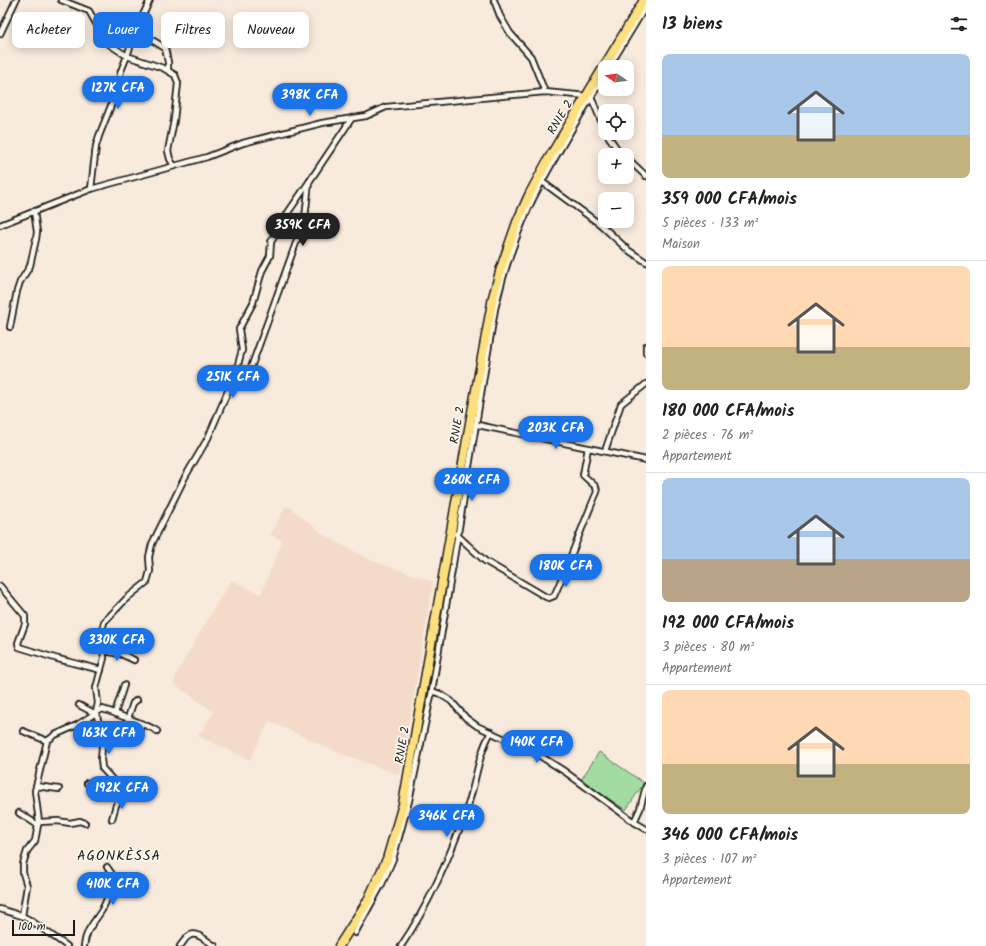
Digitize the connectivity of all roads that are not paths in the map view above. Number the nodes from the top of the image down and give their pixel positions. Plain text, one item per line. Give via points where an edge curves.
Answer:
1 (16, 0) edge
2 (61, 0) edge
3 (150, 0) edge
4 (494, 0) edge
5 (644, 0) edge
6 (646, 6) edge
7 (144, 12) edge
8 (0, 34) edge
9 (153, 41) edge
10 (130, 48) edge
11 (127, 56) junction
12 (613, 60) edge
13 (168, 70) junction
14 (598, 84) edge
15 (545, 92) junction
16 (589, 97) junction
17 (598, 116) edge
18 (352, 118) junction
19 (634, 165) edge
20 (174, 166) junction
21 (646, 176) edge
22 (540, 180) junction
23 (309, 182) junction
24 (91, 189) junction
25 (34, 212) junction
26 (0, 226) edge
27 (646, 262) edge
28 (10, 327) dead end
29 (646, 346) edge
30 (646, 353) edge
31 (250, 379) dead end
32 (646, 384) edge
33 (473, 424) junction
34 (588, 448) junction
35 (605, 452) junction
36 (646, 460) edge
37 (455, 532) junction
38 (0, 586) edge
39 (104, 651) junction
40 (134, 660) dead end
41 (101, 670) junction
42 (124, 685) dead end
43 (432, 691) junction
44 (136, 700) dead end
45 (79, 705) dead end
46 (115, 712) junction
47 (95, 713) junction
48 (128, 718) junction
49 (142, 724) junction
50 (23, 731) dead end
51 (157, 731) dead end
52 (491, 732) junction
53 (137, 736) dead end
54 (47, 741) junction
55 (87, 783) dead end
56 (36, 786) junction
57 (646, 786) edge
58 (59, 789) dead end
59 (121, 794) junction
60 (19, 813) dead end
61 (112, 819) dead end
62 (634, 822) junction
63 (38, 823) junction
64 (86, 823) dead end
65 (646, 829) edge
66 (108, 867) dead end
67 (0, 909) edge
68 (22, 916) junction
69 (355, 933) dead end
70 (343, 944) edge
71 (67, 946) edge
72 (84, 946) edge
73 (180, 946) edge
74 (215, 946) edge
75 (401, 946) edge

1 - 8 street
2 - 11 street via 89,11 104,41
3 - 7 street
4 - 15 street via 510,33 531,57
5 - 16 highway, RNIE 2 / RNIE 2
6 - 12 street
9 - 13 street via 165,48
10 - 11 street
11 - 13 street
11 - 24 street via 96,146
13 - 20 street via 175,75 178,83 168,151
14 - 16 street
15 - 16 street
15 - 18 street via 386,107 366,116
16 - 17 street
16 - 22 highway, RNIE 2 / RNIE 2
18 - 20 street via 243,143
18 - 23 street
19 - 21 street
20 - 24 street
22 - 27 street
22 - 33 highway, RNIE 2 / RNIE 2 via 517,222 497,282
23 - 31 street via 305,218 249,373
23 - 39 street via 288,210 271,242 270,256 262,271 253,303 239,329 242,350 236,372 208,438 185,477 152,544 147,582 104,622
24 - 25 street
25 - 26 street
25 - 28 street via 36,239 30,266 17,291
29 - 30 street
32 - 35 street via 620,404
33 - 34 street
33 - 37 highway, RNIE 2 / RNIE 2
34 - 35 street
34 - 37 street via 582,473 597,492 554,596 546,597 485,561
35 - 36 street
37 - 43 street
37 - 70 highway, RNIE 2 / RNIE 2 via 400,820 387,859 367,902
38 - 41 street via 25,616 19,647
39 - 40 street via 121,654
39 - 41 street
41 - 47 street via 96,688 98,703
42 - 46 street
43 - 52 street via 451,701 471,722
43 - 69 street via 398,843 382,884
44 - 48 street
45 - 47 street
46 - 47 street via 102,709
46 - 48 street
47 - 54 street
47 - 59 street via 100,728 102,768 118,786
48 - 49 street
49 - 51 street
49 - 53 street
50 - 54 street
52 - 62 street via 537,754
52 - 75 street via 485,742 469,803 455,840 413,929
54 - 56 street
55 - 59 street
56 - 58 street
56 - 63 street
57 - 62 street
59 - 61 street
60 - 63 street
62 - 65 street
63 - 64 street
63 - 68 street via 35,841 27,851 23,864 27,886
66 - 72 street via 112,874 107,899 89,928
67 - 68 street
68 - 71 street
73 - 74 street via 192,934

